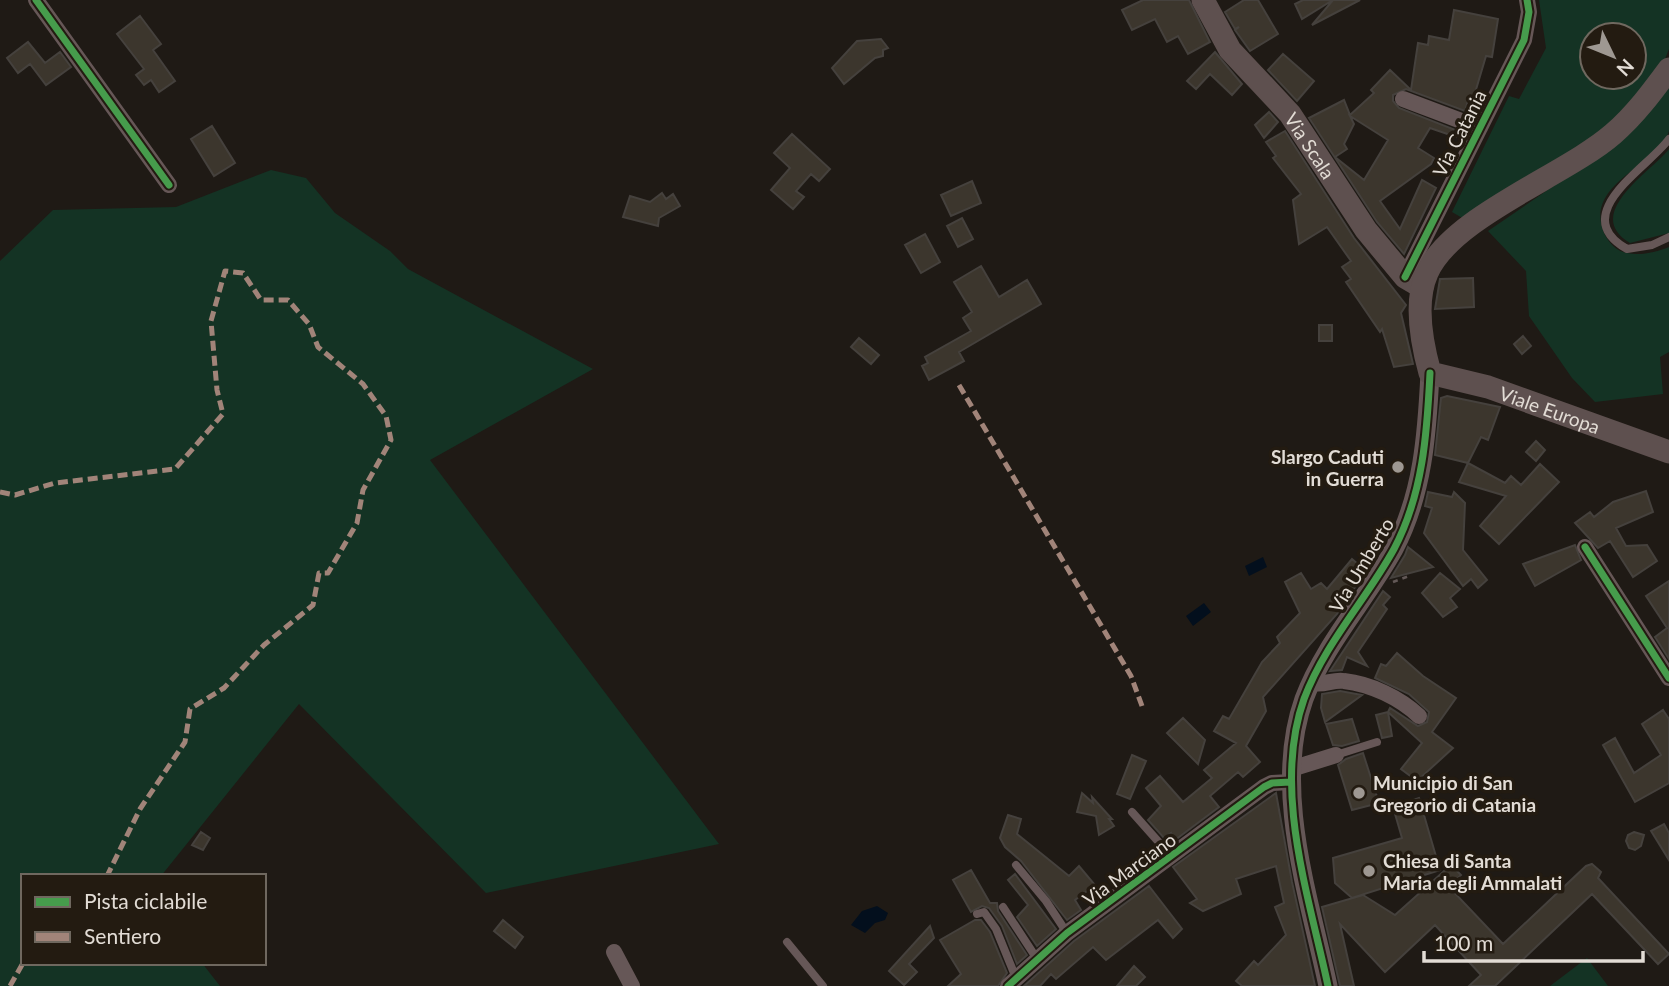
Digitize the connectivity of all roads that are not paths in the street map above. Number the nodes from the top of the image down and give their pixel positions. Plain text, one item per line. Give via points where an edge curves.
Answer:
1 (36, 0) edge
2 (1203, 0) edge
3 (1527, 0) edge
4 (1669, 69) edge
5 (1403, 99) dead end
6 (1480, 128) junction
7 (1669, 138) edge
8 (169, 185) dead end
9 (1669, 237) edge
10 (1414, 282) junction
11 (1430, 373) junction
12 (1669, 452) edge
13 (1584, 547) dead end
14 (1669, 678) edge
15 (1312, 683) junction
16 (1419, 716) dead end
17 (1377, 742) dead end
18 (1336, 755) joint
19 (1284, 778) junction
20 (1132, 813) dead end
21 (1172, 857) junction
22 (1016, 865) dead end
23 (1003, 907) dead end
24 (977, 915) dead end
25 (1067, 933) junction
26 (787, 942) dead end
27 (614, 952) dead end
28 (1037, 959) junction
29 (1012, 982) edge
30 (632, 986) edge
31 (823, 986) edge
32 (1328, 986) edge

1 - 8 street
2 - 10 main road, Via Scala via 1230,50 1290,114 1366,230
3 - 6 street, Via Catania via 1524,40
4 - 10 main road via 1612,135 1460,235
5 - 6 street
6 - 10 street, Via Catania
7 - 9 lane via 1618,188 1606,217 1611,236 1627,249
10 - 11 main road, Via Umberto
11 - 12 main road, Viale Europa via 1488,387
11 - 15 street, Via Umberto via 1419,485 1410,511 1395,546 1325,654
13 - 14 street
15 - 16 street via 1343,680 1401,699
15 - 19 street, Via Umberto
17 - 18 lane
18 - 19 street, Via Marciano
19 - 21 street, Via Marciano
19 - 32 street
20 - 21 lane
21 - 25 street, Via Marciano
22 - 25 lane
23 - 28 lane
24 - 29 lane via 984,912 996,929
25 - 28 street, Via Marciano
26 - 31 lane
27 - 30 street
28 - 29 street, Via Marciano

